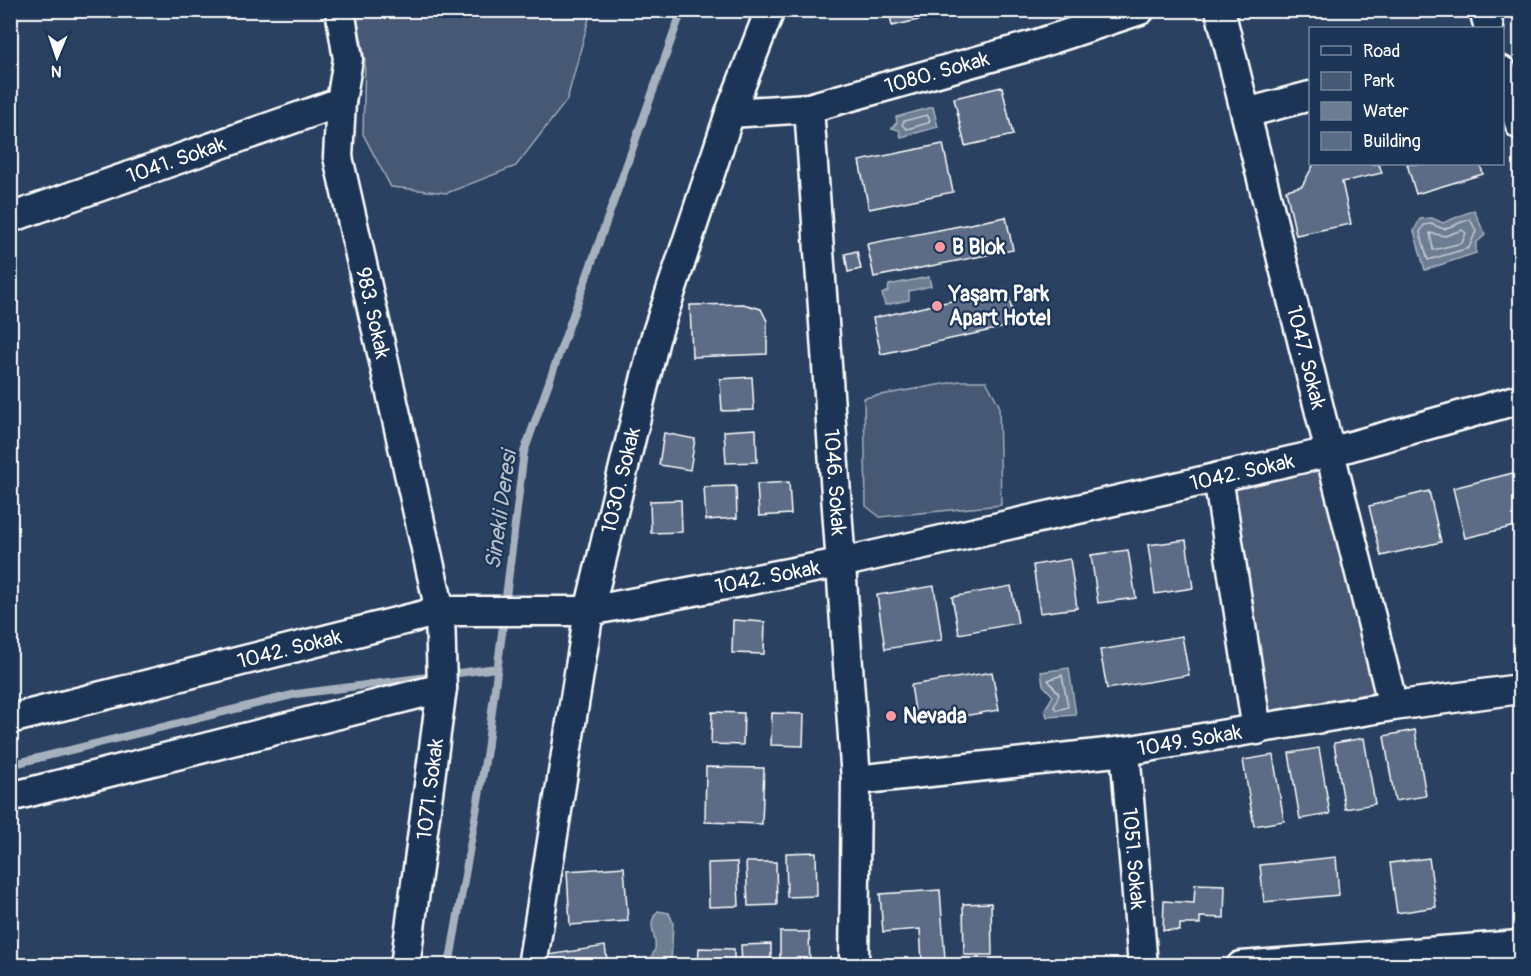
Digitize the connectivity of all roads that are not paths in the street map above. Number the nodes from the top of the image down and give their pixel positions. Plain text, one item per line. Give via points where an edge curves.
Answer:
1 (340, 10) edge
2 (770, 10) edge
3 (1140, 10) edge
4 (1220, 10) edge
5 (1484, 10) edge
6 (1489, 27) edge
7 (1504, 75) edge
8 (1309, 97) edge
9 (341, 102) junction
10 (809, 108) junction
11 (730, 113) junction
12 (1246, 113) junction
13 (1521, 125) edge
14 (10, 218) edge
15 (1521, 399) edge
16 (1330, 452) junction
17 (1218, 477) junction
18 (840, 563) junction
19 (440, 611) junction
20 (589, 611) junction
21 (442, 688) junction
22 (1521, 689) edge
23 (1393, 706) junction
24 (10, 719) edge
25 (1257, 730) junction
26 (1125, 751) junction
27 (856, 780) junction
28 (10, 797) edge
29 (1521, 945) edge
30 (1449, 959) edge
31 (405, 966) edge
32 (532, 966) edge
33 (854, 966) edge
34 (1143, 966) edge
35 (1241, 966) edge

1 - 9 street, 983. Sokak via 348,59
2 - 11 street, 1030. Sokak
3 - 10 street, 1080. Sokak via 1034,45
4 - 12 street, 1047. Sokak
5 - 6 street
7 - 13 street
8 - 12 street
9 - 14 street, 1041. Sokak
9 - 19 street, 983. Sokak via 338,157
10 - 11 street, 1080. Sokak
10 - 18 street, 1046. Sokak
11 - 20 street, 1030. Sokak via 655,339
12 - 16 street, 1047. Sokak
15 - 16 street, 1042. Sokak
16 - 17 street, 1042. Sokak
16 - 23 street, 1047. Sokak
17 - 18 street, 1042. Sokak
17 - 25 street
18 - 20 street, 1042. Sokak
18 - 27 street, 1046. Sokak
19 - 20 street, 1042. Sokak
19 - 21 street, 1071. Sokak
19 - 24 street, 1042. Sokak
20 - 32 street, 1030. Sokak
21 - 28 street
21 - 31 street, 1071. Sokak
22 - 23 street, 1049. Sokak
23 - 25 street, 1049. Sokak
25 - 26 street, 1049. Sokak
26 - 27 street, 1049. Sokak
26 - 34 street, 1051. Sokak
27 - 33 street, 1046. Sokak
29 - 30 street
30 - 35 street via 1343,956

